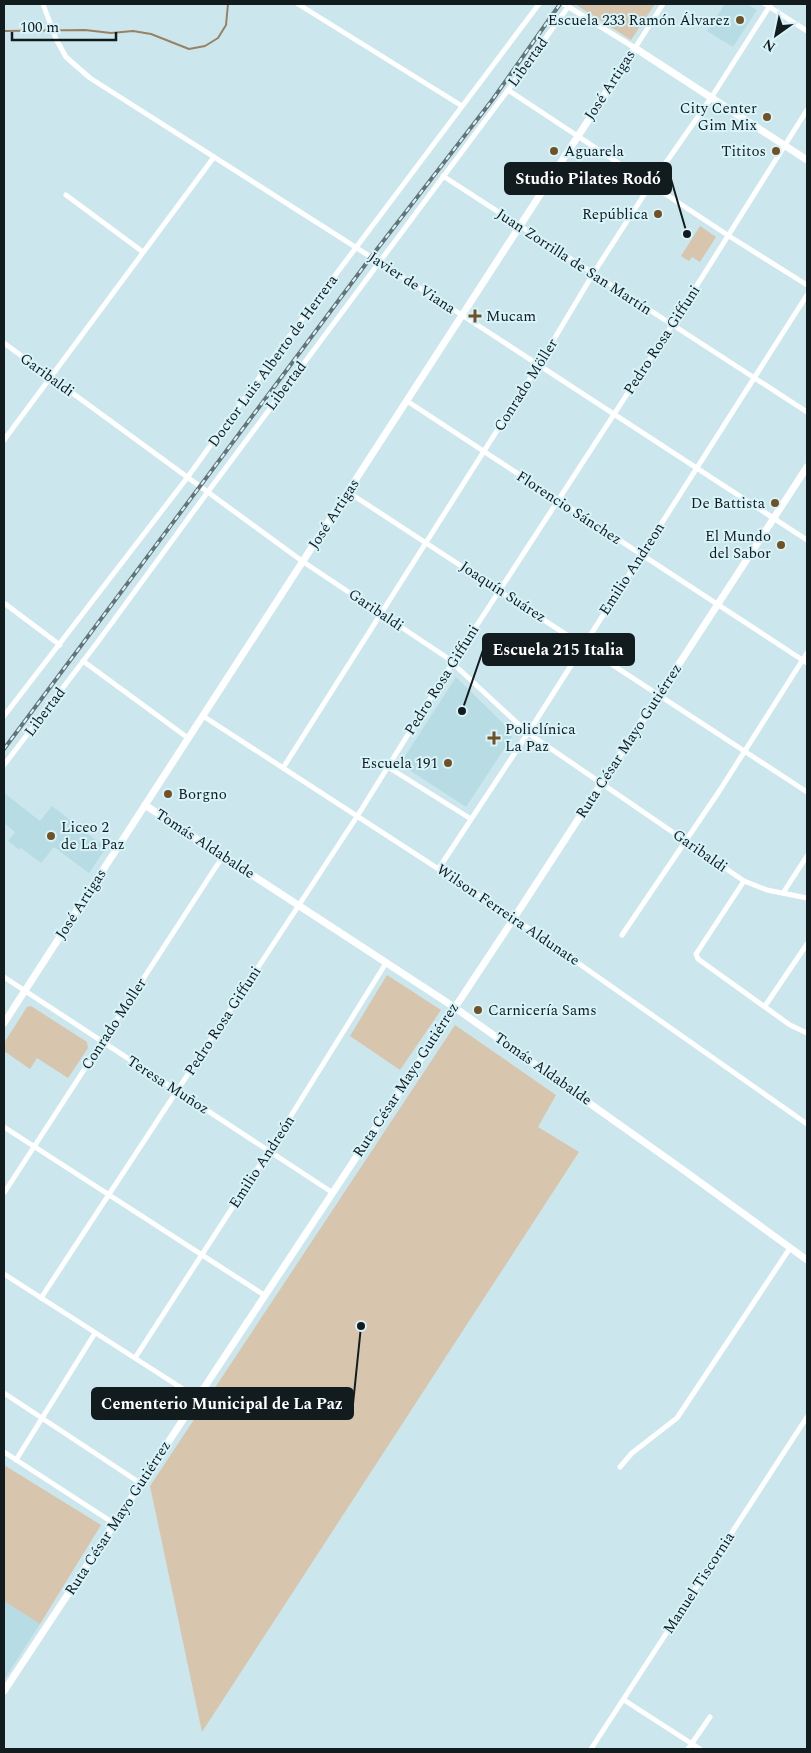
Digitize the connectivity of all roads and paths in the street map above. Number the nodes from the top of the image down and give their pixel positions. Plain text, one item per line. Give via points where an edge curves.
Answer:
1 (43, 4) edge
2 (298, 4) edge
3 (539, 4) edge
4 (663, 4) edge
5 (566, 5) edge
6 (768, 5) edge
7 (807, 31) edge
8 (635, 48) junction
9 (508, 90) junction
10 (711, 98) junction
11 (462, 106) junction
12 (807, 110) edge
13 (578, 136) junction
14 (785, 145) junction
15 (214, 157) junction
16 (807, 160) edge
17 (443, 176) junction
18 (651, 184) junction
19 (66, 195) dead end
20 (519, 226) junction
21 (729, 236) junction
22 (357, 248) junction
23 (143, 252) junction
24 (379, 263) junction
25 (593, 274) junction
26 (807, 285) edge
27 (807, 295) edge
28 (462, 315) junction
29 (672, 325) junction
30 (4, 343) edge
31 (538, 366) junction
32 (50, 377) junction
33 (754, 378) junction
34 (407, 401) junction
35 (807, 412) edge
36 (613, 414) junction
37 (4, 440) edge
38 (484, 452) junction
39 (807, 467) edge
40 (697, 468) junction
41 (187, 478) junction
42 (348, 492) junction
43 (207, 493) junction
44 (558, 501) junction
45 (774, 519) junction
46 (807, 540) edge
47 (426, 542) junction
48 (641, 555) junction
49 (302, 561) junction
50 (499, 590) junction
51 (4, 602) edge
52 (718, 606) junction
53 (381, 614) junction
54 (60, 645) junction
55 (584, 645) junction
56 (807, 652) edge
57 (83, 661) junction
58 (805, 661) edge
59 (454, 662) junction
60 (660, 696) junction
61 (4, 716) edge
62 (203, 716) junction
63 (528, 733) junction
64 (188, 738) junction
65 (745, 751) junction
66 (4, 766) edge
67 (388, 767) junction
68 (283, 768) junction
69 (602, 783) junction
70 (807, 792) edge
71 (145, 805) junction
72 (358, 815) junction
73 (471, 819) junction
74 (686, 840) junction
75 (224, 856) junction
76 (807, 856) edge
77 (439, 868) junction
78 (744, 881) junction
79 (783, 893) junction
80 (807, 898) edge
81 (299, 906) junction
82 (514, 918) junction
83 (622, 935) dead end
84 (807, 944) edge
85 (386, 963) junction
86 (4, 977) edge
87 (24, 992) junction
88 (454, 1006) junction
89 (765, 1006) junction
90 (4, 1023) edge
91 (807, 1033) edge
92 (102, 1043) junction
93 (177, 1090) junction
94 (807, 1124) edge
95 (4, 1127) edge
96 (34, 1146) junction
97 (270, 1151) junction
98 (4, 1193) edge
99 (332, 1193) junction
100 (109, 1194) junction
101 (790, 1248) junction
102 (202, 1254) junction
103 (807, 1259) edge
104 (4, 1274) edge
105 (264, 1295) junction
106 (41, 1298) junction
107 (95, 1333) junction
108 (135, 1358) junction
109 (4, 1393) edge
110 (197, 1398) junction
111 (807, 1417) edge
112 (41, 1418) junction
113 (4, 1452) edge
114 (16, 1460) junction
115 (620, 1466) dead end
116 (140, 1483) junction
117 (114, 1524) junction
118 (4, 1691) edge
119 (624, 1700) junction
120 (710, 1717) dead end
121 (692, 1744) junction
122 (591, 1749) edge
123 (688, 1749) edge
124 (700, 1749) edge

1 - 15 street, Javier de Viana via 66,57 90,78
2 - 11 street
3 - 11 street, Doctor Luis Alberto de Herrera
4 - 8 street, José Artigas
5 - 8 street
5 - 9 street, Libertad
6 - 7 street
6 - 10 street, Conrado Möller
8 - 10 street
8 - 13 street, José Artigas
9 - 13 street
9 - 17 street, Libertad
10 - 14 street
10 - 18 street, Conrado Möller
11 - 22 street, Doctor Luis Alberto de Herrera
12 - 14 street, Pedro Rosa Giffuni
13 - 18 street
13 - 20 street, José Artigas
14 - 16 street
14 - 21 street, Pedro Rosa Giffuni
15 - 22 street, Javier de Viana
15 - 23 street
17 - 20 street, Juan Zorrilla de San Martín
17 - 24 street, Libertad
18 - 21 street
18 - 25 street, Conrado Möller
19 - 23 street
20 - 25 street, Juan Zorrilla de San Martín
20 - 28 street, José Artigas
21 - 26 street
21 - 29 street, Pedro Rosa Giffuni
22 - 24 street, Javier de Viana
22 - 41 street, Doctor Luis Alberto de Herrera
23 - 32 street
24 - 28 street, Javier de Viana
24 - 43 street, Libertad
25 - 29 street, Juan Zorrilla de San Martín
25 - 31 street, Conrado Möller
27 - 33 street, Emilio Andreon
28 - 31 street, Javier de Viana
28 - 34 street, José Artigas
29 - 33 street, Juan Zorrilla de San Martín
29 - 36 street, Pedro Rosa Giffuni
30 - 32 street, Garibaldi
31 - 36 street, Javier de Viana
31 - 38 street, Conrado Möller
32 - 37 street
32 - 41 street, Garibaldi
33 - 35 street, Juan Zorrilla de San Martín
33 - 40 street, Emilio Andreon
34 - 38 street, Florencio Sánchez
34 - 42 street, José Artigas
36 - 40 street, Javier de Viana
36 - 44 street, Pedro Rosa Giffuni
38 - 44 street, Florencio Sánchez
38 - 47 street, Conrado Möller
39 - 45 street, Ruta César Mayo Gutiérrez
40 - 45 street, Javier de Viana
40 - 48 street, Emilio Andreon
41 - 43 street, Garibaldi
41 - 54 street, Doctor Luis Alberto de Herrera
42 - 47 street, Joaquín Suárez
42 - 49 street, José Artigas
43 - 49 street, Garibaldi
43 - 57 street, Libertad
44 - 48 street, Florencio Sánchez
44 - 50 street, Pedro Rosa Giffuni
45 - 46 street, Javier de Viana
45 - 52 street, Ruta César Mayo Gutiérrez
47 - 50 street, Joaquín Suárez
47 - 53 street, Conrado Möller
48 - 52 street, Florencio Sánchez
48 - 55 street, Emilio Andreon
49 - 53 street, Garibaldi
49 - 62 street, José Artigas
50 - 55 street, Joaquín Suárez
50 - 59 street, Pedro Rosa Giffuni
51 - 54 street
52 - 58 street, Florencio Sánchez
52 - 60 street, Ruta César Mayo Gutiérrez
53 - 59 street, Garibaldi
53 - 68 street, Conrado Möller
54 - 61 street, Doctor Luis Alberto de Herrera
55 - 60 street, Joaquín Suárez
55 - 63 street, Emilio Andreon
56 - 58 street
57 - 64 street
57 - 66 street, Libertad
58 - 65 street
59 - 63 street, Garibaldi
59 - 67 street, Pedro Rosa Giffuni
60 - 65 street, Joaquín Suárez
60 - 69 street, Ruta César Mayo Gutiérrez
62 - 64 street, José Artigas
62 - 68 street, Wilson Ferreira Aldunate
63 - 69 street, Garibaldi
63 - 73 street, Emilio Andreon
64 - 71 street, José Artigas
65 - 70 street, Joaquín Suárez
65 - 74 street
67 - 72 street, Pedro Rosa Giffuni
67 - 73 street
68 - 72 street, Wilson Ferreira Aldunate
69 - 74 street, Garibaldi
69 - 82 street, Ruta César Mayo Gutiérrez
71 - 75 street, Tomás Aldabalde
71 - 87 street, José Artigas
72 - 77 street, Wilson Ferreira Aldunate
72 - 81 street, Pedro Rosa Giffuni
73 - 77 street, Emilio Andreon
74 - 78 street, Garibaldi
74 - 83 street
75 - 81 street, Tomás Aldabalde
75 - 92 street, Conrado Moller
76 - 79 street
77 - 82 street, Wilson Ferreira Aldunate
78 - 79 street, Garibaldi
78 - 89 street via 696,954 698,959
79 - 80 street, Garibaldi
81 - 85 street, Tomás Aldabalde
81 - 93 street, Pedro Rosa Giffuni
82 - 88 street, Ruta César Mayo Gutiérrez
82 - 94 street, Wilson Ferreira Aldunate
84 - 89 street
85 - 88 street, Tomás Aldabalde
85 - 97 street, Emilio Andreón
86 - 87 street, Teresa Muñoz
87 - 90 street, José Artigas
87 - 92 street, Teresa Muñoz
88 - 99 street, Ruta César Mayo Gutiérrez
88 - 101 street, Tomás Aldabalde
89 - 91 street
92 - 93 street, Teresa Muñoz
92 - 96 street, Conrado Moller
93 - 97 street, Teresa Muñoz
93 - 100 street, Pedro Rosa Giffuni
95 - 96 street
96 - 98 street, Conrado Moller
96 - 100 street
97 - 99 street, Teresa Muñoz
97 - 102 street, Emilio Andreón
99 - 105 street, Ruta César Mayo Gutiérrez
100 - 102 street
100 - 106 street, Pedro Rosa Giffuni
101 - 103 street, Tomás Aldabalde
101 - 115 street via 677,1418
102 - 105 street
102 - 108 street, Emilio Andreón
104 - 106 street
105 - 110 street, Ruta César Mayo Gutiérrez
106 - 107 street
107 - 108 street
107 - 112 street
108 - 110 street
109 - 112 street
110 - 116 street, Ruta César Mayo Gutiérrez
111 - 119 street, Manuel Tiscornia
112 - 114 street
112 - 116 street
113 - 114 street
114 - 117 street
116 - 117 street, Ruta César Mayo Gutiérrez
117 - 118 street, Ruta César Mayo Gutiérrez
119 - 121 street
119 - 122 street, Manuel Tiscornia
120 - 121 street
121 - 123 street
121 - 124 street

